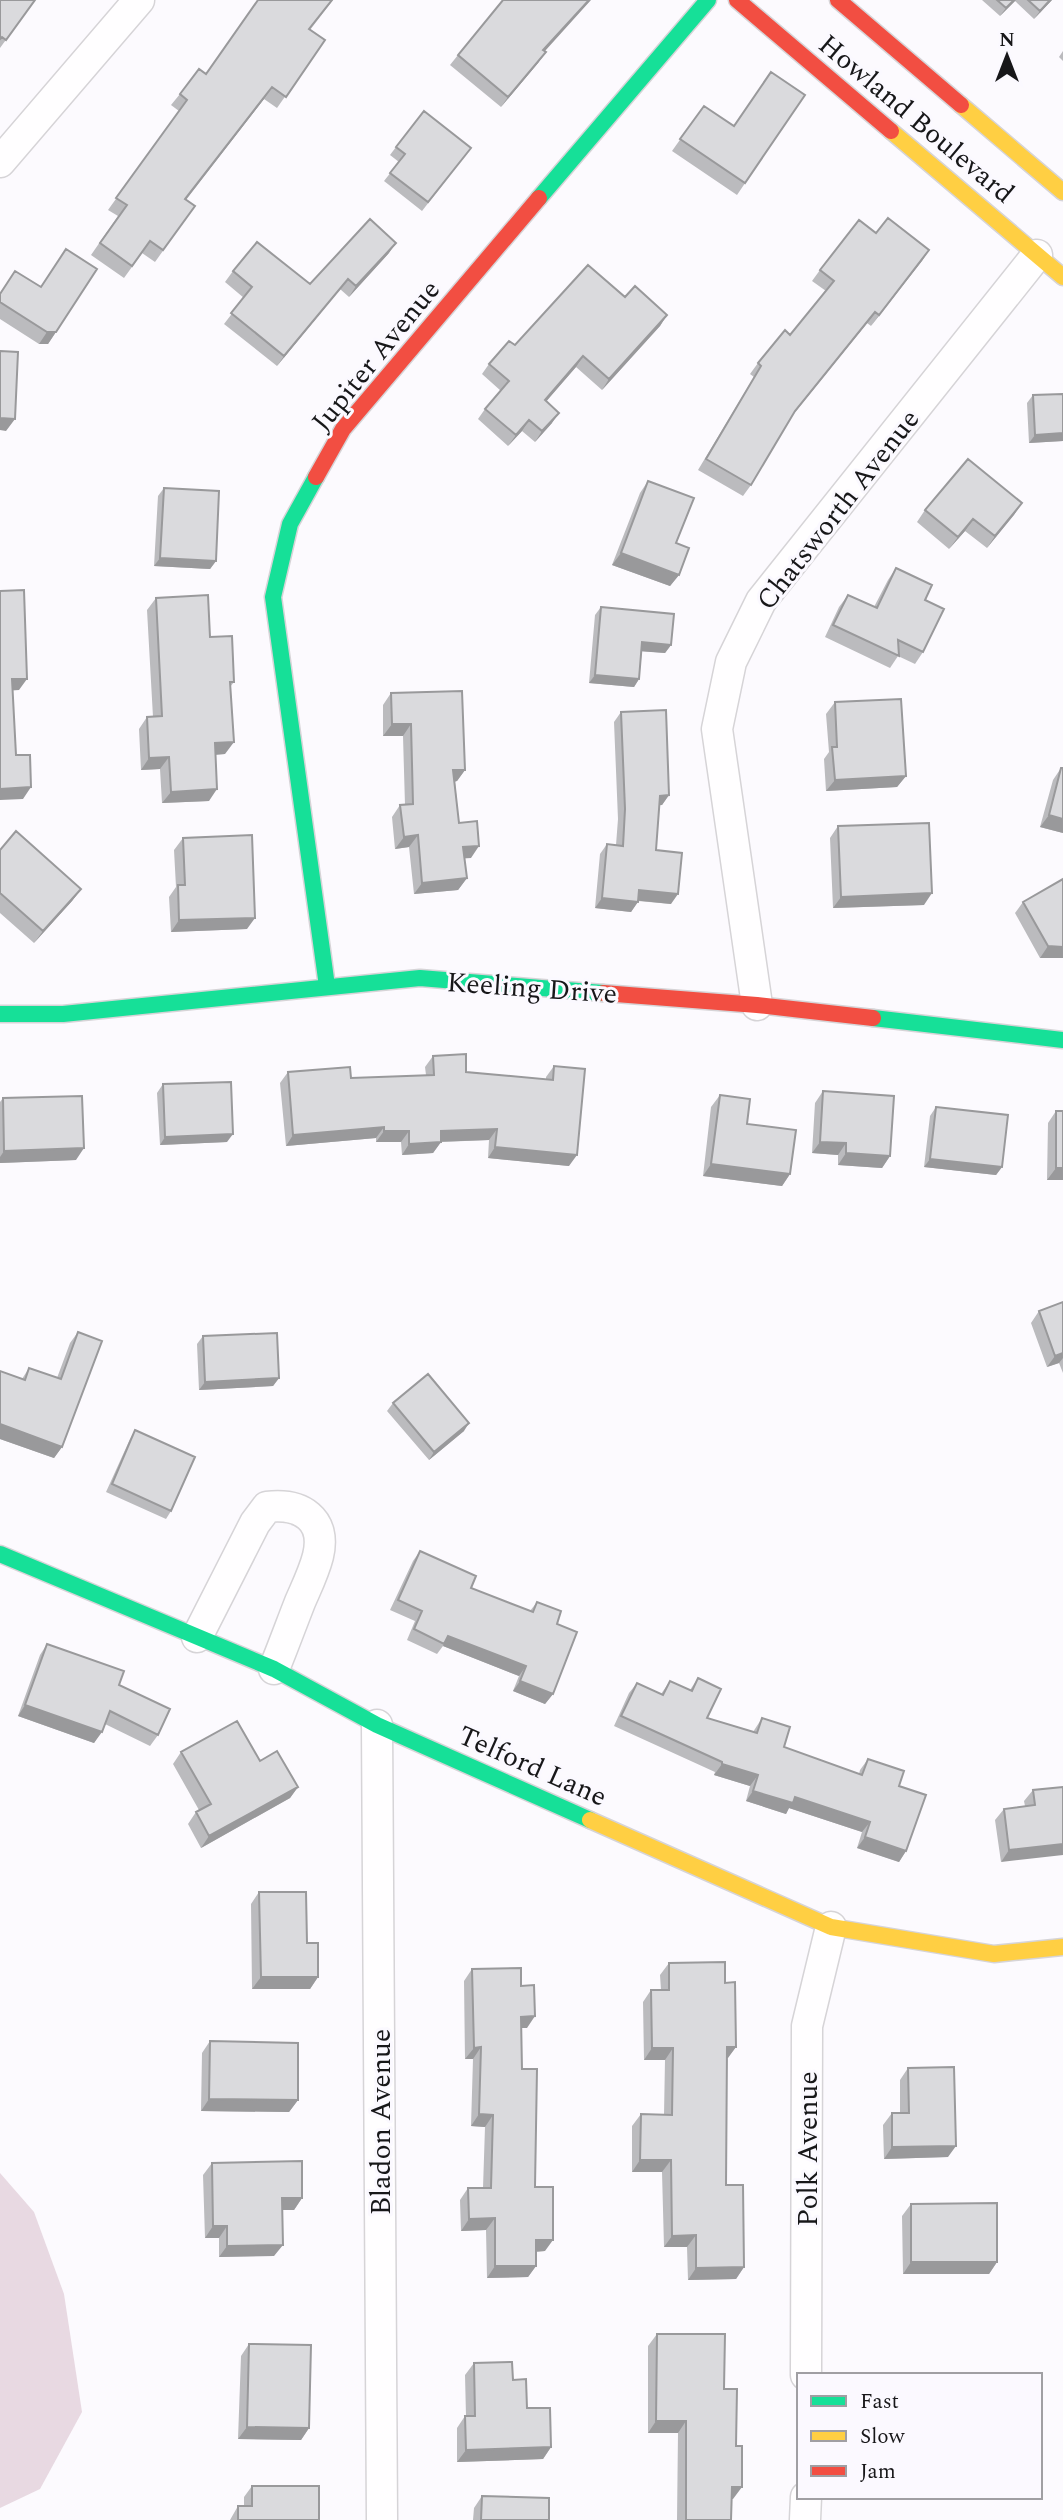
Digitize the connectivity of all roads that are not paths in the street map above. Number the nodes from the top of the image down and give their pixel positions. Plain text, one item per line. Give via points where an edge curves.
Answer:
1 (139, 0) edge
2 (708, 0) edge
3 (737, 0) edge
4 (838, 0) edge
5 (0, 162) edge
6 (1063, 192) edge
7 (1037, 255) junction
8 (1063, 276) edge
9 (327, 986) junction
10 (757, 1006) junction
11 (0, 1014) edge
12 (1063, 1040) edge
13 (0, 1554) edge
14 (197, 1637) junction
15 (274, 1669) junction
16 (377, 1725) junction
17 (831, 1927) junction
18 (1063, 1947) edge
19 (806, 2373) edge
20 (806, 2499) edge
21 (382, 2520) edge
22 (806, 2520) edge

1 - 5 street
2 - 9 street, Jupiter Avenue via 343,429 290,524 273,597
3 - 7 street, Howland Boulevard
4 - 6 street, Howland Boulevard
7 - 8 street, Howland Boulevard
7 - 10 street, Chatsworth Avenue via 761,601 731,662 717,729
9 - 10 street, Keeling Drive via 420,978
9 - 11 street, Keeling Drive via 63,1014
10 - 12 street, Keeling Drive
13 - 14 street, Telford Lane
14 - 15 street, Telford Lane
14 - 15 street via 267,1507 299,1509 311,1517 319,1535 318,1556
15 - 16 street, Telford Lane
16 - 17 street, Telford Lane
16 - 21 street, Bladon Avenue
17 - 18 street, Telford Lane via 995,1954
17 - 19 street, Polk Avenue via 807,2026
20 - 22 street

